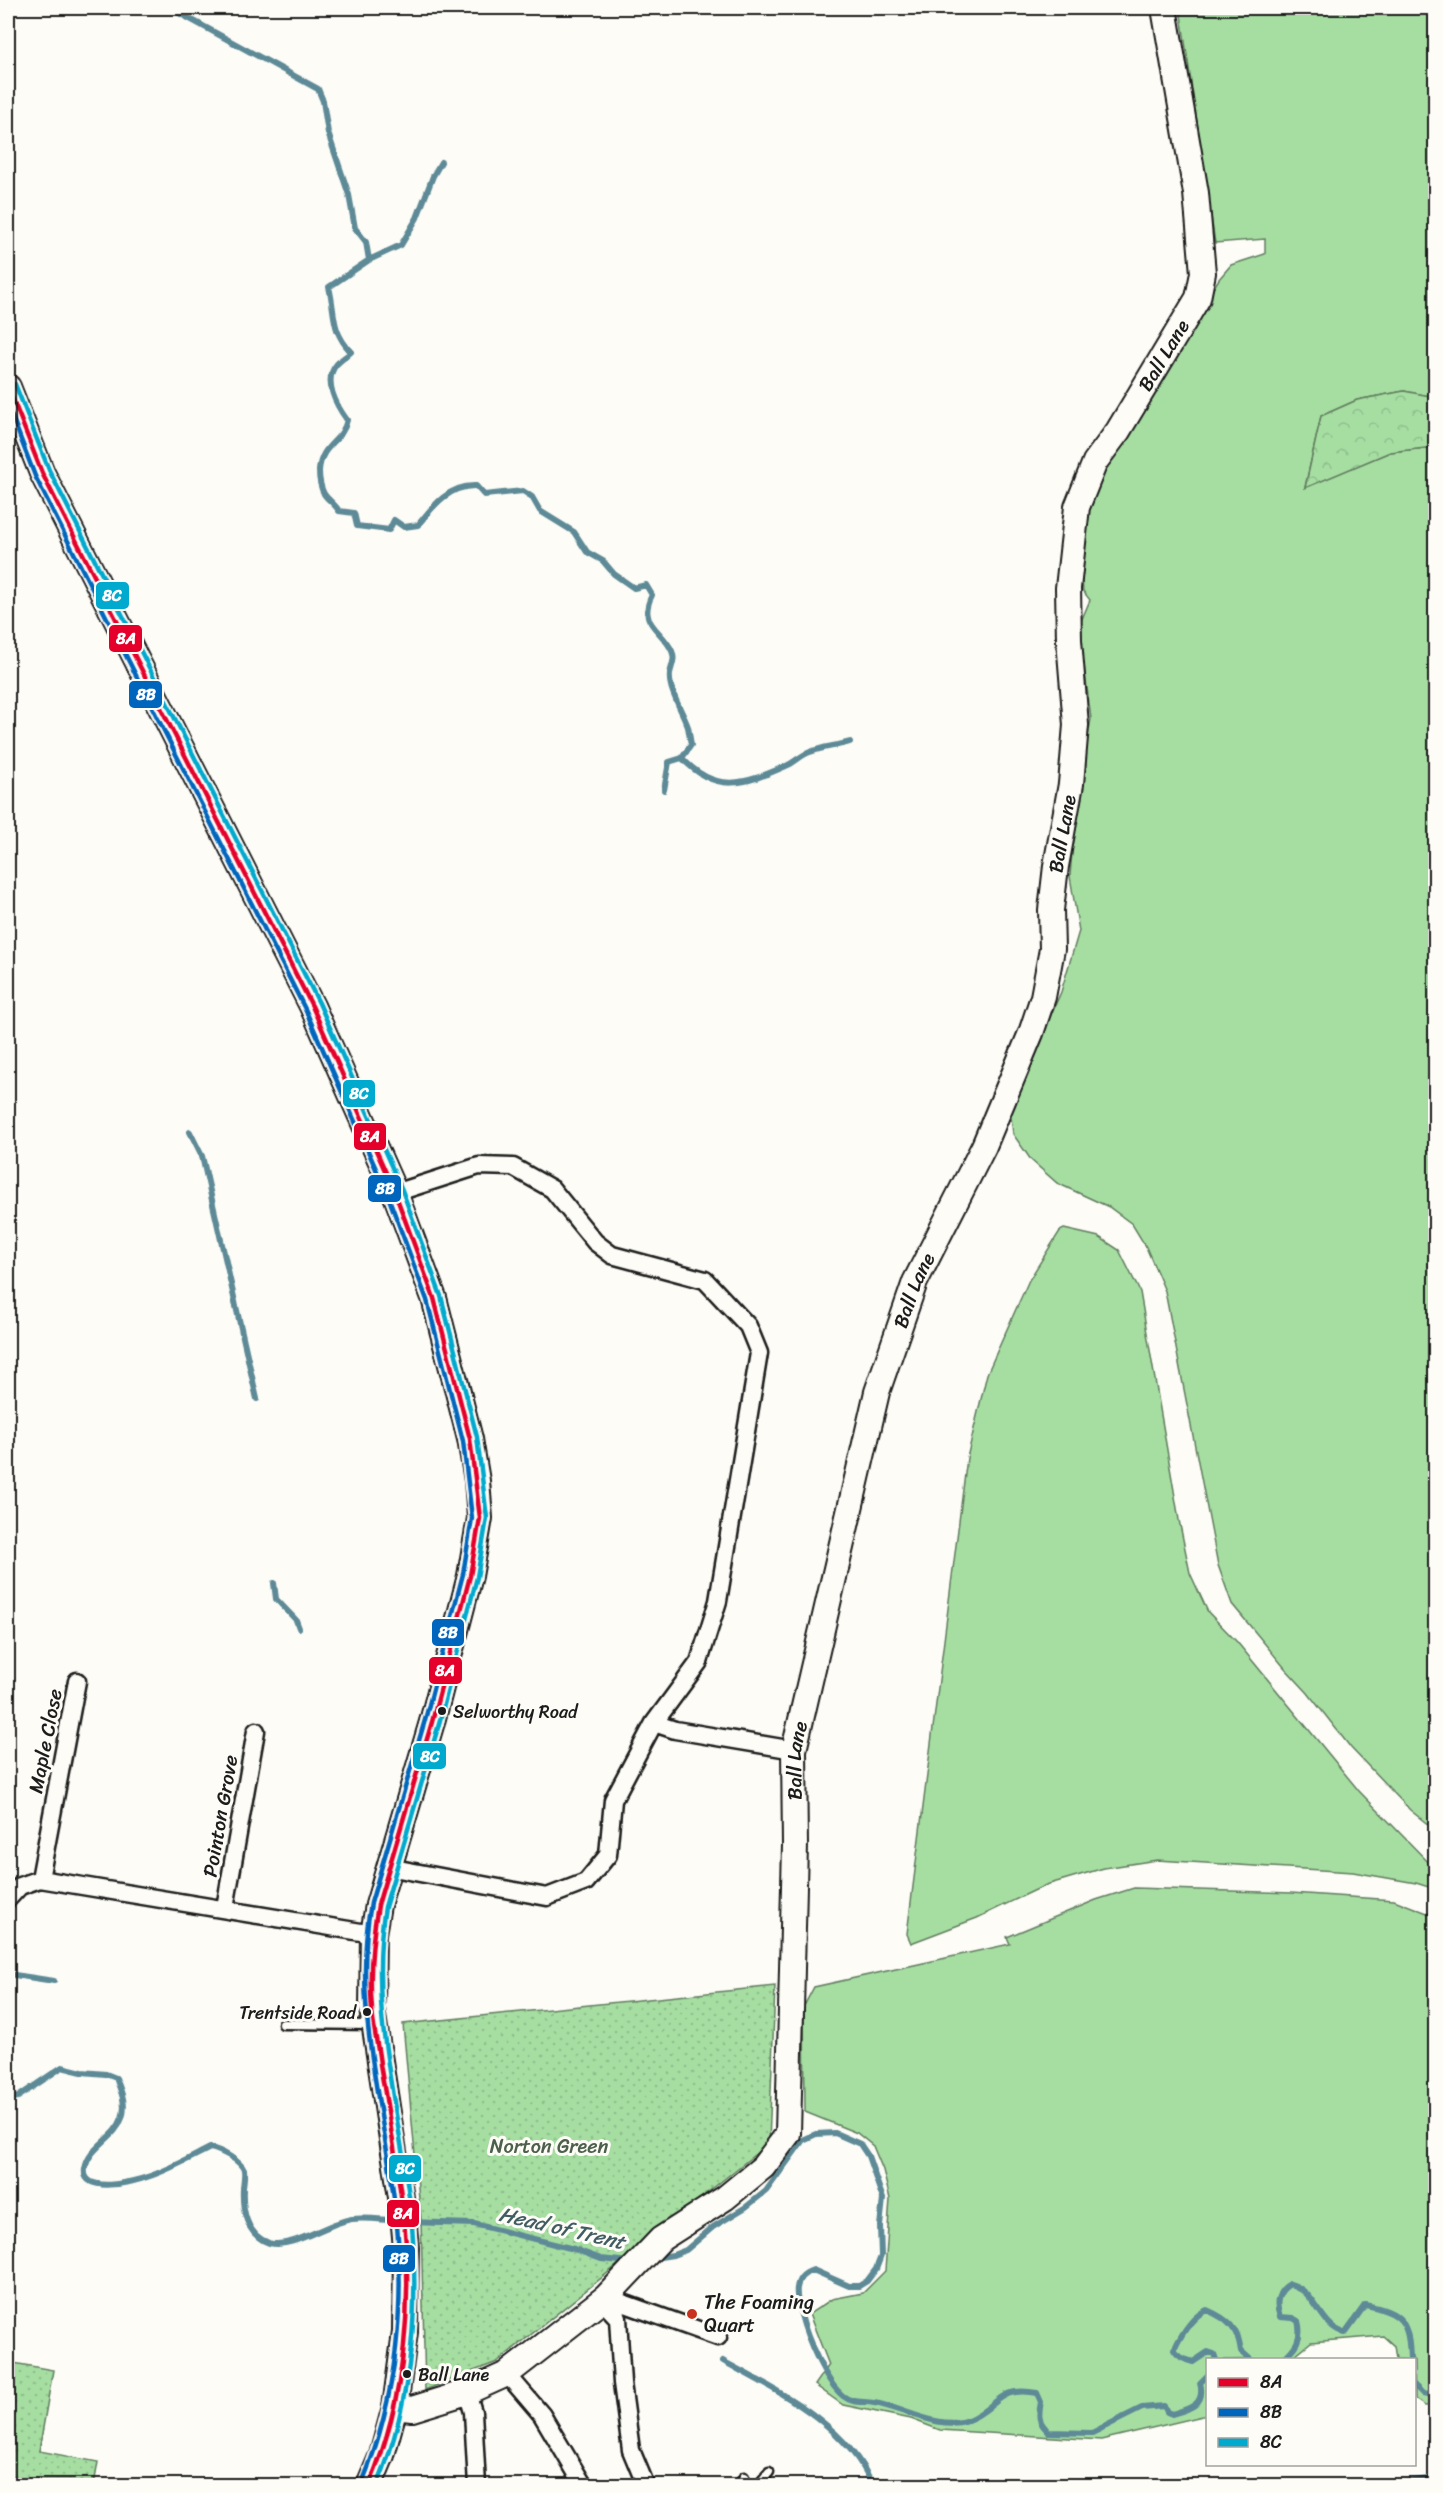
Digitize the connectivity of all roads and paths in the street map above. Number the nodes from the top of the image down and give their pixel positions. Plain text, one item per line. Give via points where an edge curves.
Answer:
1 (1164, 8) edge
2 (8, 387) edge
3 (395, 1193) junction
4 (77, 1681) dead end
5 (654, 1724) junction
6 (256, 1731) dead end
7 (794, 1750) junction
8 (388, 1867) junction
9 (40, 1878) junction
10 (8, 1899) edge
11 (225, 1908) junction
12 (373, 1934) junction
13 (283, 2024) dead end
14 (373, 2025) junction
15 (609, 2292) junction
16 (718, 2337) dead end
17 (507, 2374) junction
18 (467, 2392) junction
19 (395, 2407) junction
20 (769, 2472) dead end
21 (744, 2477) dead end
22 (369, 2486) edge
23 (477, 2486) edge
24 (584, 2486) edge
25 (646, 2486) edge
26 (740, 2486) edge
27 (758, 2486) edge

1 - 7 street, Ball Lane via 1196,193 1203,273 1198,298 1095,462 1077,507 1068,588 1076,725 1051,910 1052,949 1042,997 984,1146 915,1282 878,1392
2 - 3 street via 42,473 312,1006
3 - 5 street via 479,1166 513,1167 552,1189 595,1242 612,1255 705,1280 748,1326 759,1353 718,1601 699,1662
3 - 8 street via 434,1298 472,1450 480,1518 470,1576
4 - 9 street, Maple Close
5 - 7 street via 675,1731
5 - 8 street via 613,1800 608,1855 586,1882 547,1897
6 - 11 street, Pointon Grove
7 - 15 street, Ball Lane via 788,2134 763,2168 661,2239
8 - 12 street
9 - 10 street via 20,1886
9 - 11 street
11 - 12 street
12 - 14 street
13 - 14 lane
14 - 19 street via 405,2244 405,2332
15 - 16 street
15 - 17 street, Ball Lane
15 - 25 street via 618,2318 631,2450
17 - 18 street, Ball Lane
17 - 24 street via 542,2415
18 - 19 street, Ball Lane via 412,2409
18 - 23 street via 473,2412
19 - 22 street
20 - 27 lane
21 - 26 lane

